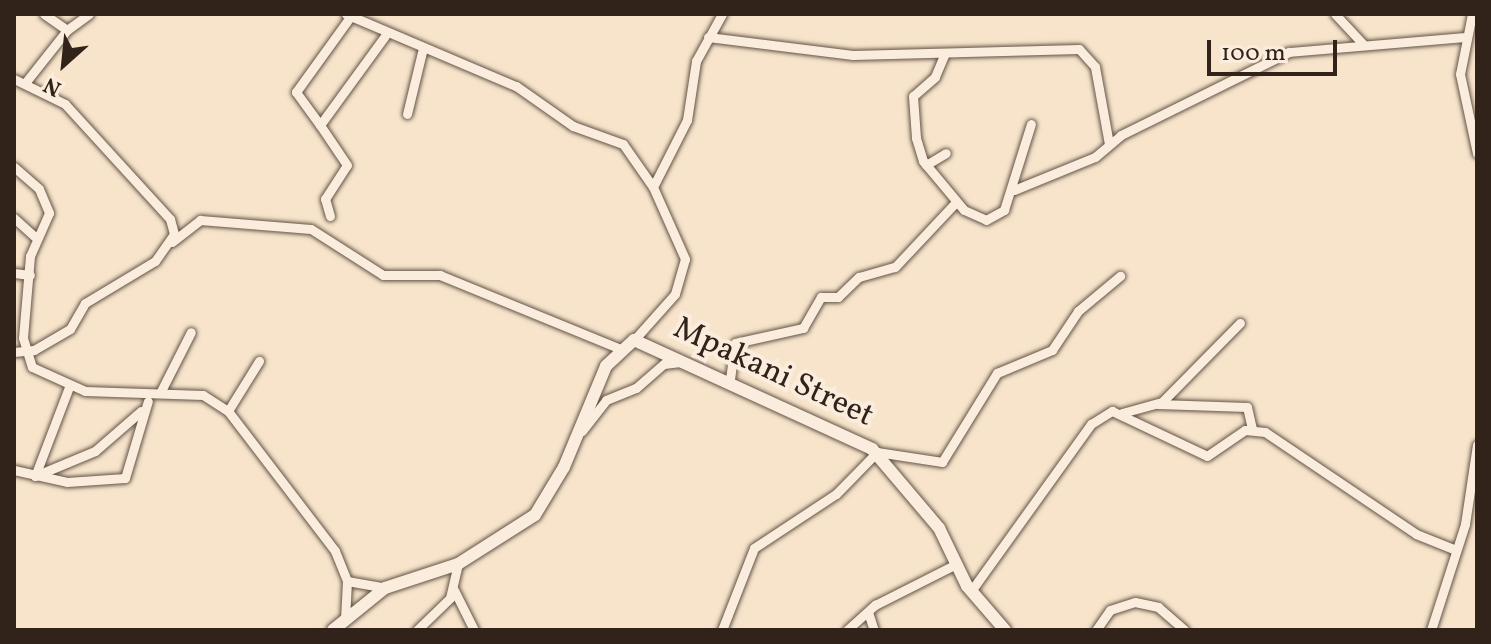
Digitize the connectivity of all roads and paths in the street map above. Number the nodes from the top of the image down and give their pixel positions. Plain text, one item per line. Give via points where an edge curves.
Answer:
1 (44, 14) edge
2 (89, 14) edge
3 (722, 14) edge
4 (1335, 14) edge
5 (1472, 14) edge
6 (348, 15) edge
7 (67, 30) junction
8 (385, 36) junction
9 (708, 37) junction
10 (1463, 37) junction
11 (1362, 43) junction
12 (422, 52) junction
13 (945, 53) junction
14 (14, 79) edge
15 (25, 83) junction
16 (407, 114) dead end
17 (1031, 124) dead end
18 (320, 125) junction
19 (1109, 144) junction
20 (946, 153) dead end
21 (1477, 153) edge
22 (926, 165) junction
23 (14, 167) edge
24 (653, 187) junction
25 (1014, 190) junction
26 (956, 202) junction
27 (330, 216) dead end
28 (14, 218) edge
29 (35, 237) junction
30 (172, 242) junction
31 (14, 273) edge
32 (30, 275) junction
33 (1120, 276) dead end
34 (1240, 323) dead end
35 (191, 332) dead end
36 (634, 340) junction
37 (620, 349) junction
38 (14, 352) edge
39 (25, 353) junction
40 (259, 361) dead end
41 (695, 363) junction
42 (730, 379) junction
43 (69, 387) junction
44 (160, 393) junction
45 (146, 396) junction
46 (1151, 404) junction
47 (228, 411) junction
48 (1122, 413) junction
49 (1252, 429) junction
50 (574, 441) junction
51 (1477, 445) edge
52 (877, 452) junction
53 (14, 470) edge
54 (35, 476) junction
55 (1456, 550) junction
56 (458, 564) junction
57 (956, 564) junction
58 (347, 581) junction
59 (385, 588) junction
60 (454, 590) junction
61 (971, 591) junction
62 (868, 612) junction
63 (345, 619) junction
64 (333, 630) edge
65 (417, 630) edge
66 (474, 630) edge
67 (722, 630) edge
68 (847, 630) edge
69 (874, 630) edge
70 (1005, 630) edge
71 (1096, 630) edge
72 (1184, 630) edge
73 (1431, 630) edge

1 - 7 street
2 - 7 street
3 - 9 street
4 - 11 street
5 - 10 street
6 - 8 street
6 - 18 street via 296,92
7 - 15 street
8 - 12 street
8 - 18 street
9 - 13 street via 853,55
9 - 24 street via 696,61 687,120
10 - 11 street
10 - 21 street via 1462,101
11 - 19 street via 1280,55
12 - 16 street
12 - 24 street via 516,86 573,126 617,138
13 - 19 street via 1085,51
13 - 22 street via 935,77 912,99
14 - 15 street
15 - 30 street via 49,93 84,123 170,219
17 - 25 street
18 - 27 street via 347,165 325,199
19 - 25 street
20 - 22 street
22 - 26 street
23 - 29 street via 48,206
24 - 36 street via 678,235 686,269 675,294
25 - 26 street via 993,218 974,216
26 - 42 street via 895,267 859,277 838,297 821,297 803,328 735,343
28 - 29 street
29 - 32 street
30 - 37 street via 200,220 311,229 383,275 440,275
30 - 39 street via 155,261 85,303 70,329
31 - 32 street
32 - 39 street
33 - 52 street via 1078,311 1052,350 997,373 942,462
34 - 46 street
35 - 44 street
36 - 37 street, Mpakani Street
36 - 41 street, Mpakani Street
37 - 50 street
38 - 39 street
39 - 43 street via 37,373
40 - 47 street
41 - 42 street, Mpakani Street
41 - 50 street via 668,362 612,397
42 - 52 street, Mpakani Street
43 - 45 street
43 - 54 street
44 - 45 street
44 - 47 street via 203,395
45 - 54 street via 129,428 101,447
45 - 54 street via 125,478
46 - 48 street
46 - 49 street via 1247,407
47 - 58 street via 317,525
48 - 49 street via 1207,456
48 - 61 street via 1091,424
49 - 55 street via 1294,448 1416,534
50 - 56 street via 535,515
51 - 55 street
52 - 57 street, Mpakani Street via 939,528
52 - 67 street via 836,494 750,552
53 - 54 street
55 - 73 street
56 - 59 street
56 - 60 street
57 - 61 street, Mpakani Street
57 - 62 street
58 - 59 street
58 - 63 street
59 - 63 street
60 - 65 street
60 - 66 street
61 - 70 street, Mpakani Street
62 - 68 street
62 - 69 street
63 - 64 street
71 - 72 street via 1110,610 1135,602 1158,607

